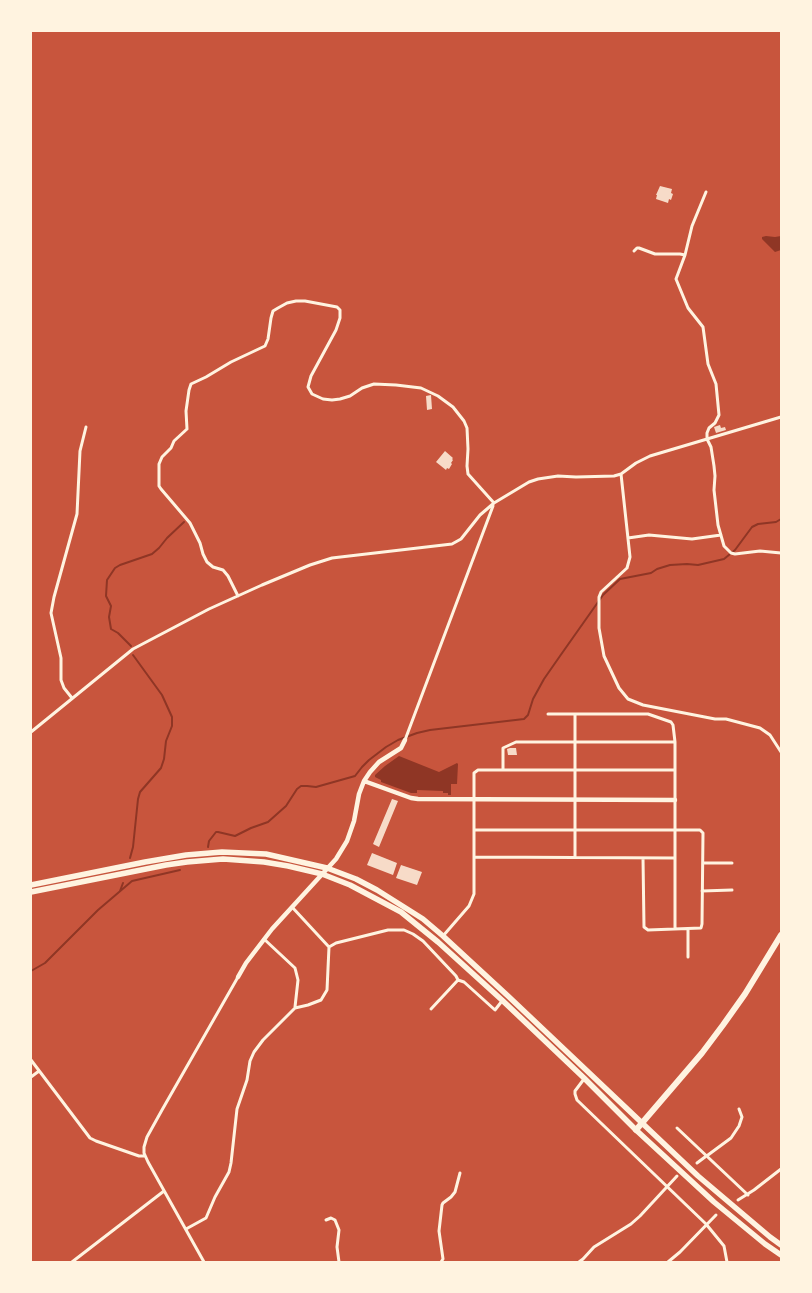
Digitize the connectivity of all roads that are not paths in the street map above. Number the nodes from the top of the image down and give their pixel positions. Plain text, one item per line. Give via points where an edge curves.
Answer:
1 (706, 192) dead end
2 (634, 251) dead end
3 (685, 255) junction
4 (781, 417) edge
5 (86, 427) dead end
6 (707, 439) junction
7 (621, 474) junction
8 (494, 503) junction
9 (720, 535) junction
10 (628, 538) junction
11 (781, 553) edge
12 (238, 596) junction
13 (72, 698) junction
14 (548, 714) dead end
15 (575, 714) junction
16 (31, 732) edge
17 (405, 740) joint
18 (575, 742) junction
19 (675, 742) junction
20 (781, 752) edge
21 (575, 769) junction
22 (503, 770) junction
23 (675, 770) junction
24 (364, 781) junction
25 (474, 800) junction
26 (575, 800) junction
27 (675, 800) junction
28 (474, 830) junction
29 (675, 830) junction
30 (575, 831) junction
31 (474, 857) junction
32 (576, 857) junction
33 (643, 858) junction
34 (675, 858) junction
35 (732, 862) dead end
36 (703, 863) junction
37 (327, 868) junction
38 (322, 874) junction
39 (31, 885) edge
40 (732, 890) dead end
41 (702, 891) junction
42 (31, 892) edge
43 (292, 906) junction
44 (675, 929) junction
45 (688, 929) junction
46 (781, 935) edge
47 (443, 936) junction
48 (264, 939) junction
49 (329, 947) junction
50 (688, 957) dead end
51 (238, 977) joint
52 (458, 980) junction
53 (503, 1001) junction
54 (295, 1008) junction
55 (431, 1009) dead end
56 (31, 1060) edge
57 (39, 1071) junction
58 (31, 1078) edge
59 (584, 1078) junction
60 (739, 1109) dead end
61 (642, 1123) junction
62 (677, 1128) dead end
63 (636, 1130) junction
64 (145, 1156) junction
65 (696, 1163) dead end
66 (781, 1169) edge
67 (460, 1173) dead end
68 (678, 1176) dead end
69 (666, 1187) junction
70 (164, 1191) junction
71 (748, 1194) junction
72 (738, 1200) dead end
73 (716, 1215) dead end
74 (326, 1220) dead end
75 (706, 1224) junction
76 (186, 1229) junction
77 (781, 1245) edge
78 (781, 1255) edge
79 (72, 1262) edge
80 (204, 1262) edge
81 (340, 1262) edge
82 (441, 1262) edge
83 (579, 1262) edge
84 (668, 1262) edge
85 (727, 1262) edge

1 - 3 street via 692,226
2 - 3 street via 639,248 655,254
3 - 6 street via 676,279 688,308 703,327 708,364 716,384 719,415 709,428
4 - 6 street
5 - 13 street via 80,451 77,514 51,613 62,664 61,680
6 - 7 street via 650,456
6 - 9 street via 714,466
7 - 8 street via 538,479
7 - 10 street
8 - 12 street via 461,539 452,544 332,558
8 - 12 street via 468,474 464,421 438,396 420,388 374,384 340,399 324,399 312,394 308,387 311,376 336,330 340,310 305,301 287,304 272,314 265,346 191,384 186,411 187,429 174,441 159,464 160,490 190,523 207,562 228,576
8 - 17 street
9 - 10 street via 692,539
9 - 11 street via 725,548 733,554 752,551
10 - 20 street via 630,557 626,568 599,597 604,656 620,688 628,699 642,704 760,728 770,734
12 - 13 street via 133,649
13 - 16 street
14 - 15 street
15 - 18 street
15 - 19 street via 651,714 672,723
17 - 24 street via 400,748 379,762
18 - 19 street
18 - 21 street
18 - 22 street via 516,742 503,748
19 - 23 street
21 - 22 street
21 - 23 street
21 - 26 street
22 - 25 street via 478,770 474,773
23 - 27 street
24 - 25 street via 411,798
24 - 37 street via 347,841
25 - 26 street
25 - 28 street
26 - 27 street
26 - 30 street
27 - 29 street
28 - 30 street
28 - 31 street
29 - 30 street
29 - 34 street
29 - 36 street via 700,830 703,833
30 - 32 street
31 - 32 street
31 - 47 street via 474,894 469,906
32 - 33 street
33 - 34 street
33 - 44 street via 644,927 648,930
34 - 44 street
35 - 36 street
36 - 41 street
37 - 38 street
37 - 39 highway via 266,854 205,853
37 - 47 highway via 377,890
38 - 42 highway via 264,862 206,860
38 - 43 street
38 - 53 highway via 401,912
40 - 41 street
41 - 45 street via 702,926 700,929
43 - 48 street
43 - 49 street
44 - 45 street
45 - 50 street
46 - 61 highway via 723,1025
47 - 61 highway
48 - 51 street
48 - 54 street via 295,968 298,980
49 - 52 street via 388,930 404,930 423,941
49 - 54 street via 324,996 321,1000
51 - 64 street via 148,1137
52 - 53 street via 495,1010
52 - 55 street
53 - 59 highway
54 - 76 street via 254,1052 237,1109 229,1172 206,1218
56 - 57 street
57 - 58 street
57 - 64 street via 90,1138
59 - 63 highway
59 - 69 street via 575,1091 576,1097
60 - 65 street via 742,1117 740,1126 731,1138
61 - 63 highway
61 - 77 highway via 698,1176
62 - 71 street
63 - 78 highway via 734,1220
64 - 70 street
66 - 71 street
67 - 82 street via 455,1192 442,1203 439,1231
68 - 69 street
69 - 75 street
69 - 83 street via 631,1224 594,1247
70 - 76 street
70 - 79 street
71 - 72 street
73 - 75 street
74 - 81 street via 335,1220 339,1230 337,1247
75 - 84 street
75 - 85 street via 724,1246
76 - 80 street

